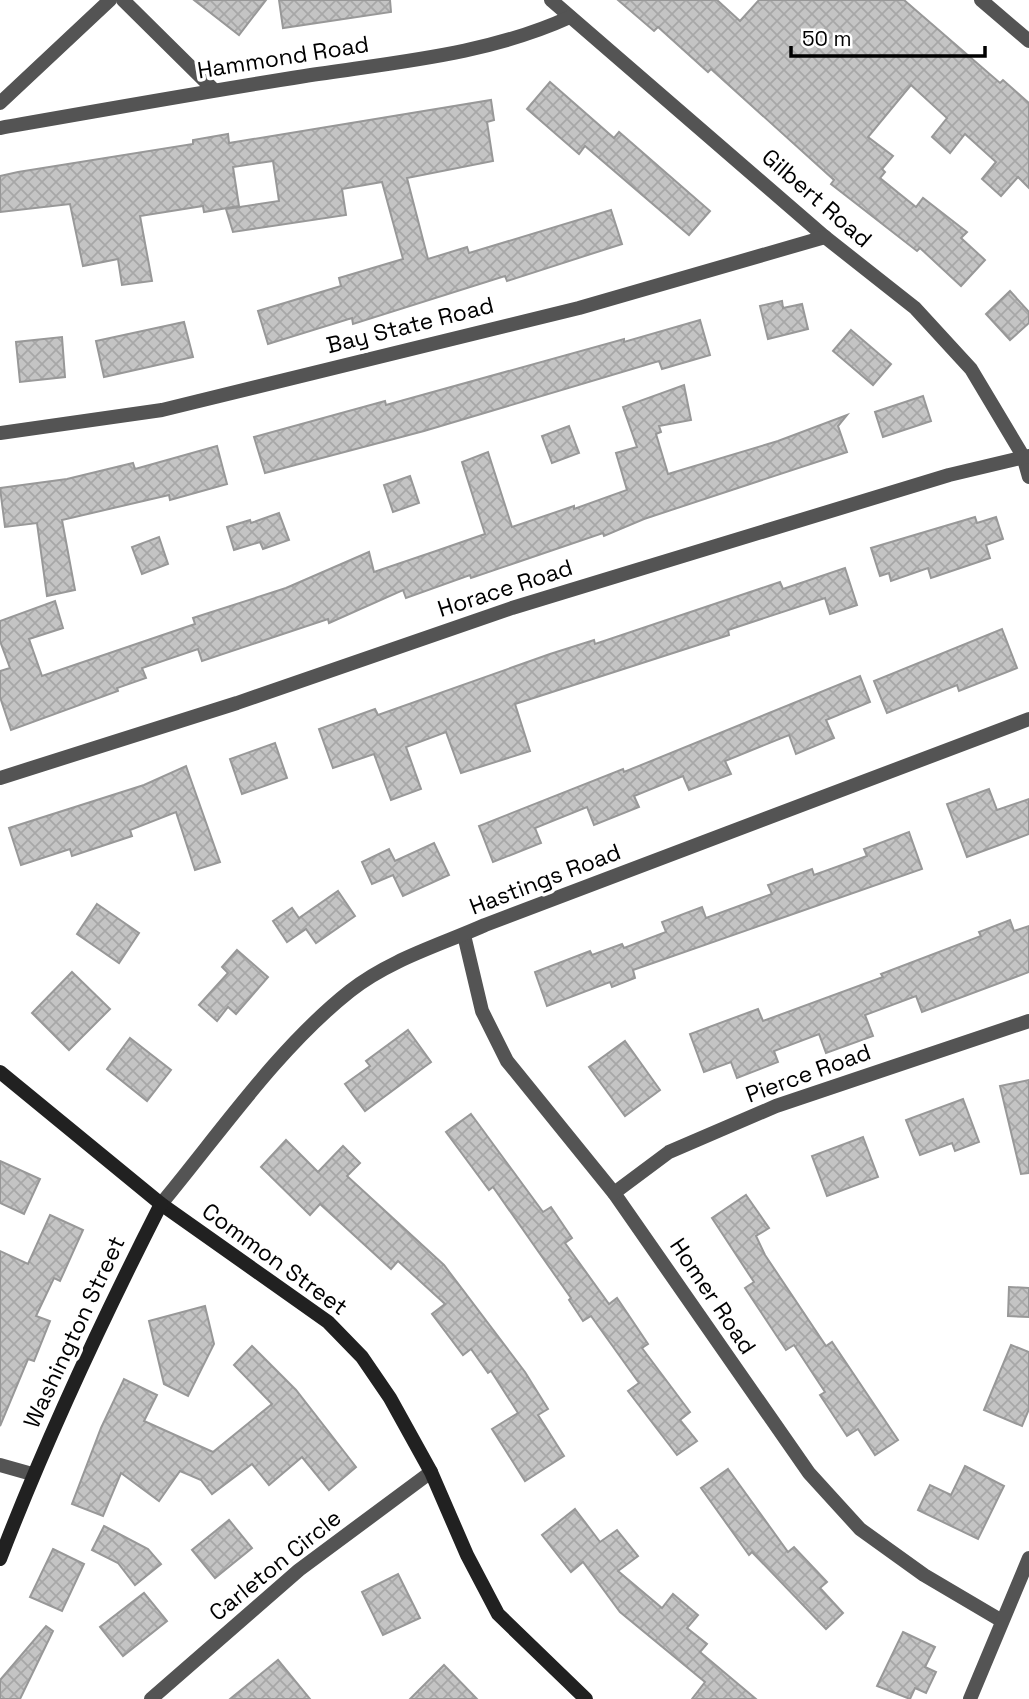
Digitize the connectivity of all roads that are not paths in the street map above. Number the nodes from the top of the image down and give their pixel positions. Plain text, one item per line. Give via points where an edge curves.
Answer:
1 (110, 0) edge
2 (123, 0) edge
3 (551, 0) edge
4 (981, 0) edge
5 (570, 17) junction
6 (1029, 41) edge
7 (214, 90) junction
8 (0, 103) edge
9 (0, 128) edge
10 (825, 237) junction
11 (0, 433) edge
12 (1026, 456) edge
13 (1029, 477) edge
14 (1029, 719) edge
15 (0, 778) edge
16 (464, 935) junction
17 (1029, 1021) edge
18 (0, 1072) edge
19 (614, 1192) junction
20 (161, 1204) junction
21 (0, 1465) edge
22 (431, 1472) junction
23 (32, 1475) junction
24 (1029, 1558) edge
25 (0, 1559) edge
26 (1002, 1621) junction
27 (580, 1698) edge
28 (151, 1699) edge
29 (970, 1699) edge

1 - 8 street
2 - 7 street
3 - 5 street, Gilbert Road
4 - 6 street
5 - 7 street, Hammond Road via 484,48
5 - 10 street, Gilbert Road
7 - 9 street, Hammond Road
10 - 11 street, Bay State Road via 579,308 162,410
10 - 12 street, Gilbert Road via 915,308 971,369
12 - 13 street, Gilbert Road
12 - 15 street, Horace Road via 949,475 512,608
14 - 16 street, Hastings Road
16 - 19 street, Homer Road via 482,1011 507,1061
16 - 20 street, Hastings Road via 399,961 351,990 295,1043
17 - 19 street, Pierce Road via 776,1106 669,1152
18 - 20 main road, Common Street
19 - 26 street, Homer Road via 809,1473 860,1528 924,1575
20 - 22 main road, Common Street via 327,1322 362,1357
20 - 23 main road, Washington Street via 112,1298
21 - 23 street
22 - 27 main road, Common Street via 498,1614
22 - 28 street, Carleton Circle via 299,1570
23 - 25 main road, Washington Street
24 - 26 street
26 - 29 street

